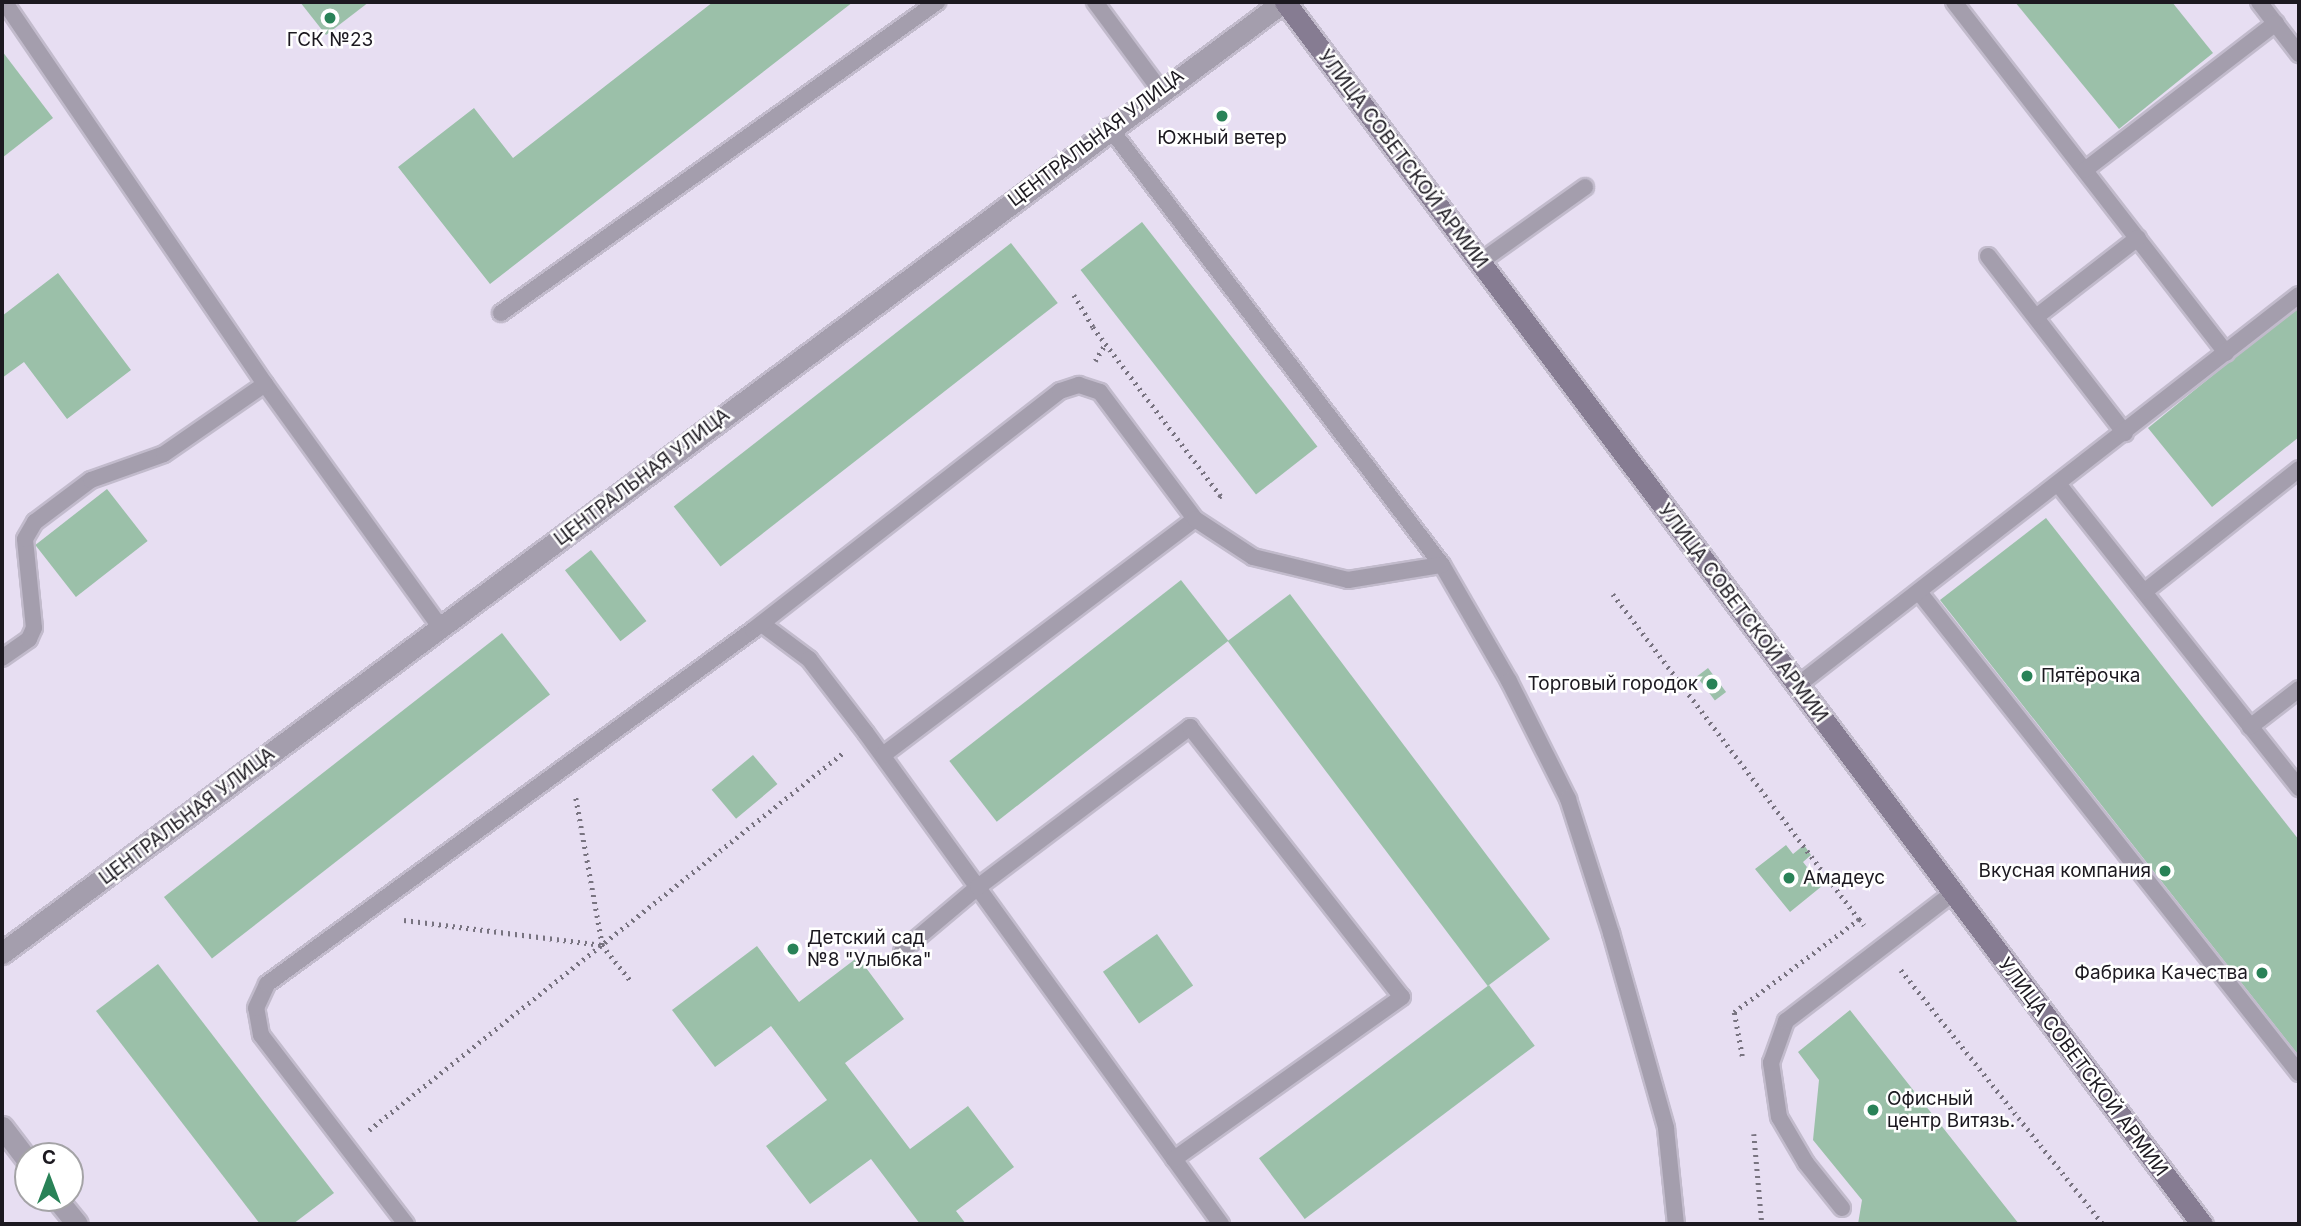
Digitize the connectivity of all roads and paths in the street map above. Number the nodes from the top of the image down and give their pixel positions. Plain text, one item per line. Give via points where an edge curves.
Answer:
1 (4, 2) edge
2 (937, 2) edge
3 (1095, 2) edge
4 (1284, 2) edge
5 (1954, 2) edge
6 (2259, 2) edge
7 (2276, 23) junction
8 (2299, 54) edge
9 (1160, 90) junction
10 (1109, 127) junction
11 (2085, 170) junction
12 (1585, 187) dead end
13 (2138, 239) junction
14 (1988, 256) dead end
15 (1480, 262) junction
16 (1074, 295) dead end
17 (2299, 295) edge
18 (501, 313) dead end
19 (2036, 317) junction
20 (2226, 353) junction
21 (265, 384) junction
22 (2125, 433) junction
23 (2299, 469) edge
24 (2060, 485) junction
25 (1195, 519) junction
26 (1442, 565) junction
27 (1919, 592) junction
28 (2144, 592) junction
29 (1613, 594) dead end
30 (762, 624) junction
31 (440, 627) junction
32 (2, 658) edge
33 (1798, 685) junction
34 (2299, 689) edge
35 (2250, 727) junction
36 (866, 733) junction
37 (883, 755) junction
38 (569, 764) junction
39 (2299, 789) edge
40 (978, 887) junction
41 (1953, 893) junction
42 (361, 915) junction
43 (1859, 919) junction
44 (602, 945) junction
45 (1882, 947) junction
46 (902, 951) dead end
47 (2, 953) edge
48 (630, 980) dead end
49 (1743, 1063) dead end
50 (2299, 1073) edge
51 (2, 1127) edge
52 (1753, 1128) dead end
53 (14, 1143) edge
54 (348, 1148) junction
55 (1174, 1158) junction
56 (1842, 1208) dead end
57 (398, 1221) edge
58 (1222, 1224) edge
59 (1676, 1224) edge
60 (1762, 1224) edge
61 (2103, 1224) edge
62 (2202, 1224) edge

1 - 21 lane
2 - 18 lane
3 - 9 lane
4 - 9 street, ЦЕНТРАЛЬНАЯ УЛИЦА
4 - 15 main road, УЛИЦА СОВЕТСКОЙ АРМИИ
5 - 11 lane
6 - 7 lane
7 - 8 lane
7 - 11 lane
9 - 10 street, ЦЕНТРАЛЬНАЯ УЛИЦА
10 - 26 lane
10 - 31 street, ЦЕНТРАЛЬНАЯ УЛИЦА
11 - 13 lane
12 - 15 lane
13 - 19 lane
13 - 20 lane
14 - 19 lane
15 - 33 main road, УЛИЦА СОВЕТСКОЙ АРМИИ
16 - 25 path via 1093,327 1221,496
17 - 20 lane
19 - 22 lane
20 - 22 lane
21 - 31 lane
21 - 32 lane via 164,454 91,480 35,522 25,540 34,628 29,639
22 - 24 lane
23 - 28 lane
24 - 27 lane
24 - 28 lane
25 - 26 lane via 1253,557 1348,580
25 - 30 lane via 1100,392 1079,385 1060,391
25 - 37 lane
26 - 59 lane via 1568,799 1666,1128
27 - 33 lane
27 - 50 lane
28 - 35 lane
29 - 43 path
30 - 36 lane via 809,659
30 - 38 lane
31 - 47 street, ЦЕНТРАЛЬНАЯ УЛИЦА
33 - 41 main road, УЛИЦА СОВЕТСКОЙ АРМИИ
34 - 35 lane
35 - 39 lane
36 - 37 lane
36 - 44 path
37 - 40 lane
38 - 42 lane
38 - 44 path
40 - 46 lane
40 - 55 lane
40 - 55 lane via 1191,727 1402,997
41 - 45 lane
41 - 62 main road, УЛИЦА СОВЕТСКОЙ АРМИИ
42 - 44 path
42 - 54 lane via 267,984 256,1008 261,1035
43 - 45 path
43 - 49 path via 1734,1012
44 - 48 path
44 - 54 path
45 - 56 lane via 1786,1021 1771,1063 1779,1117 1806,1163
45 - 61 path
51 - 53 street
52 - 60 path
54 - 57 lane
55 - 58 lane

